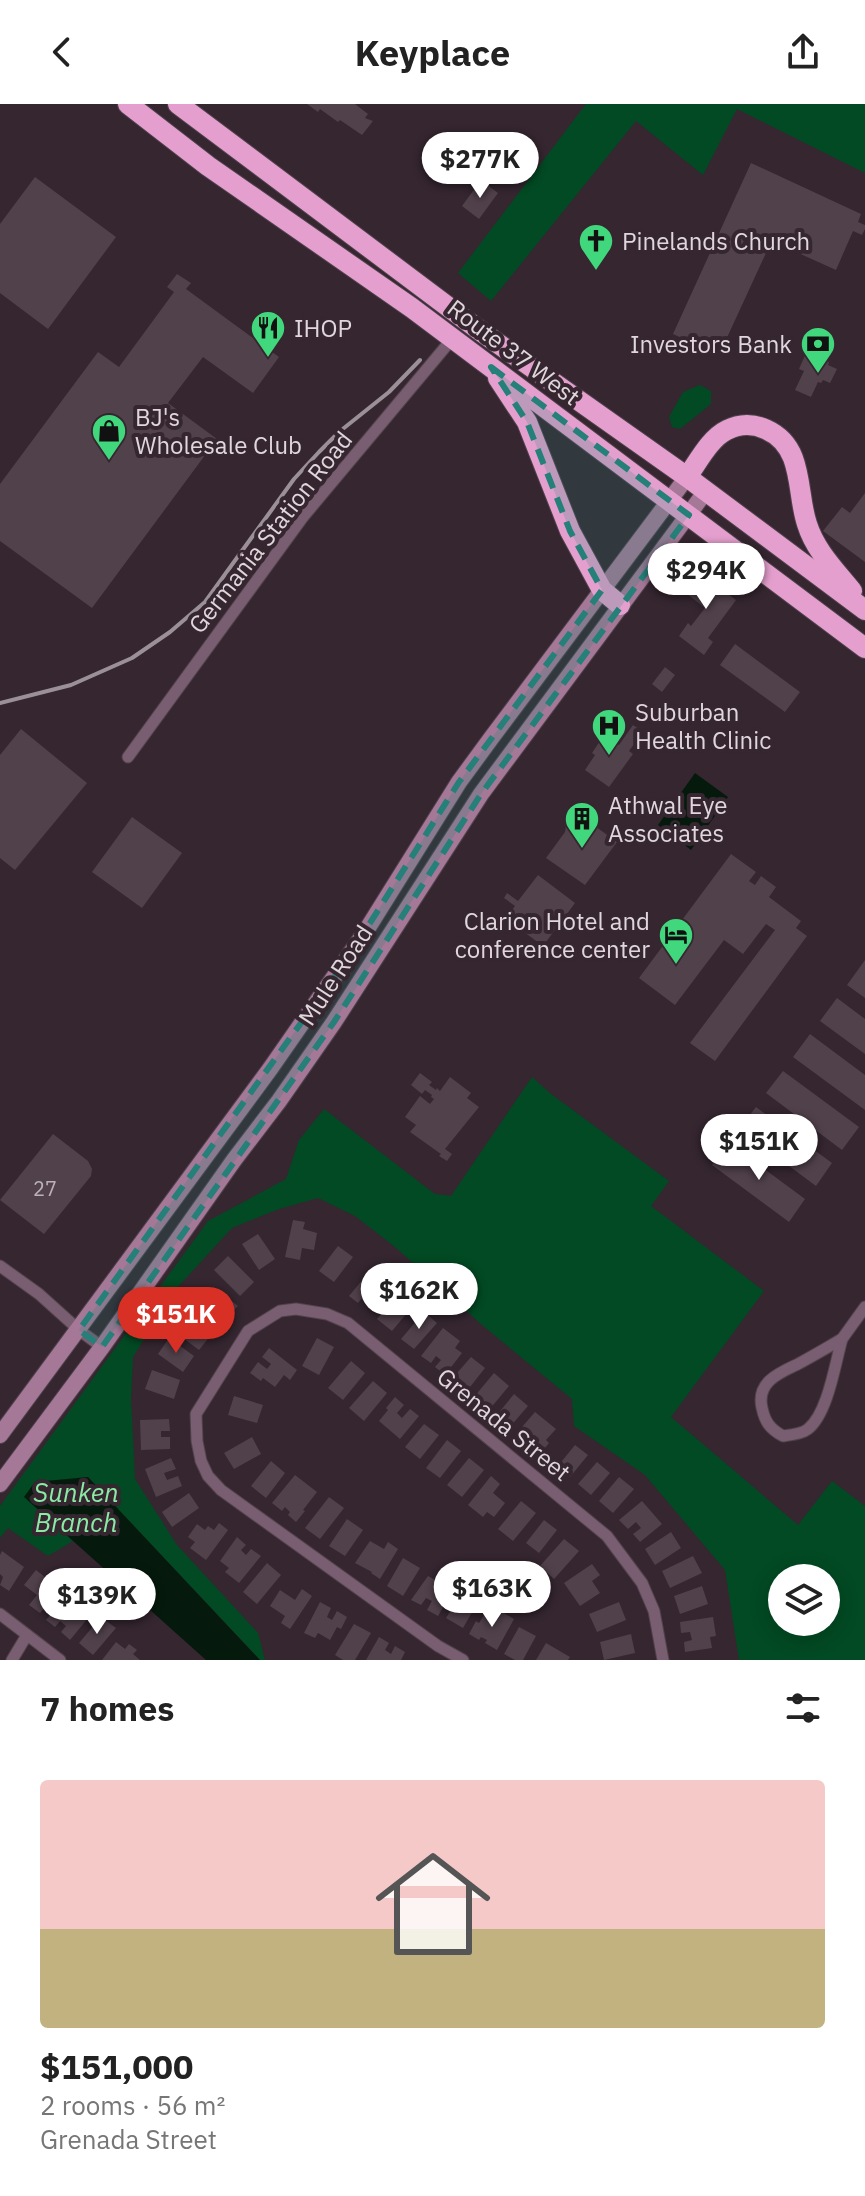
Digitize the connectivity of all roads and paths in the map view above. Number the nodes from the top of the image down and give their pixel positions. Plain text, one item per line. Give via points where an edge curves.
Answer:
1 (128, 104) edge
2 (178, 104) edge
3 (452, 339) junction
4 (491, 367) junction
5 (687, 477) junction
6 (706, 491) junction
7 (669, 500) junction
8 (689, 515) junction
9 (602, 590) junction
10 (620, 605) junction
11 (865, 609) edge
12 (865, 648) edge
13 (492, 737) junction
14 (513, 750) junction
15 (128, 757) dead end
16 (443, 808) junction
17 (463, 821) junction
18 (313, 1007) junction
19 (334, 1022) junction
20 (0, 1266) edge
21 (865, 1307) edge
22 (79, 1330) junction
23 (842, 1339) junction
24 (102, 1347) junction
25 (0, 1435) edge
26 (0, 1484) edge
27 (0, 1614) edge
28 (27, 1635) junction
29 (12, 1660) edge
30 (60, 1660) edge
31 (463, 1660) edge
32 (663, 1660) edge

1 - 3 highway, Route 37 West
2 - 5 highway, Route 37 West via 471,324
3 - 4 highway, Route 37 West
3 - 15 street, Germania Station Road via 303,517
4 - 7 highway, Route 37 West
4 - 9 highway via 527,422 570,531
5 - 6 highway, Route 37 West
5 - 7 main road, Mule Road
5 - 11 highway via 726,430 759,427 785,442 818,549
6 - 8 main road, Mule Road
6 - 11 highway, Route 37 West
7 - 8 highway, Route 37 West
7 - 9 main road, Mule Road
8 - 10 main road, Mule Road
8 - 12 highway, Route 37 West
9 - 10 highway
9 - 13 main road, Mule Road
10 - 14 main road, Mule Road
13 - 14 main road
13 - 16 main road, Mule Road
14 - 17 main road, Mule Road
16 - 17 main road
16 - 18 main road, Mule Road
17 - 19 main road, Mule Road
18 - 19 main road
18 - 22 main road, Mule Road
19 - 24 main road, Mule Road
20 - 22 street
21 - 23 street
22 - 24 street
22 - 25 main road, Mule Road
23 - 23 street via 777,1373 765,1385 760,1402 771,1429 783,1436 810,1427 823,1407
24 - 26 main road, Mule Road
27 - 28 street
28 - 29 street
28 - 30 street
31 - 32 street, Grenada Street via 208,1476 197,1441 196,1414 248,1331 280,1311 327,1314 348,1323 607,1536 642,1583 654,1611

